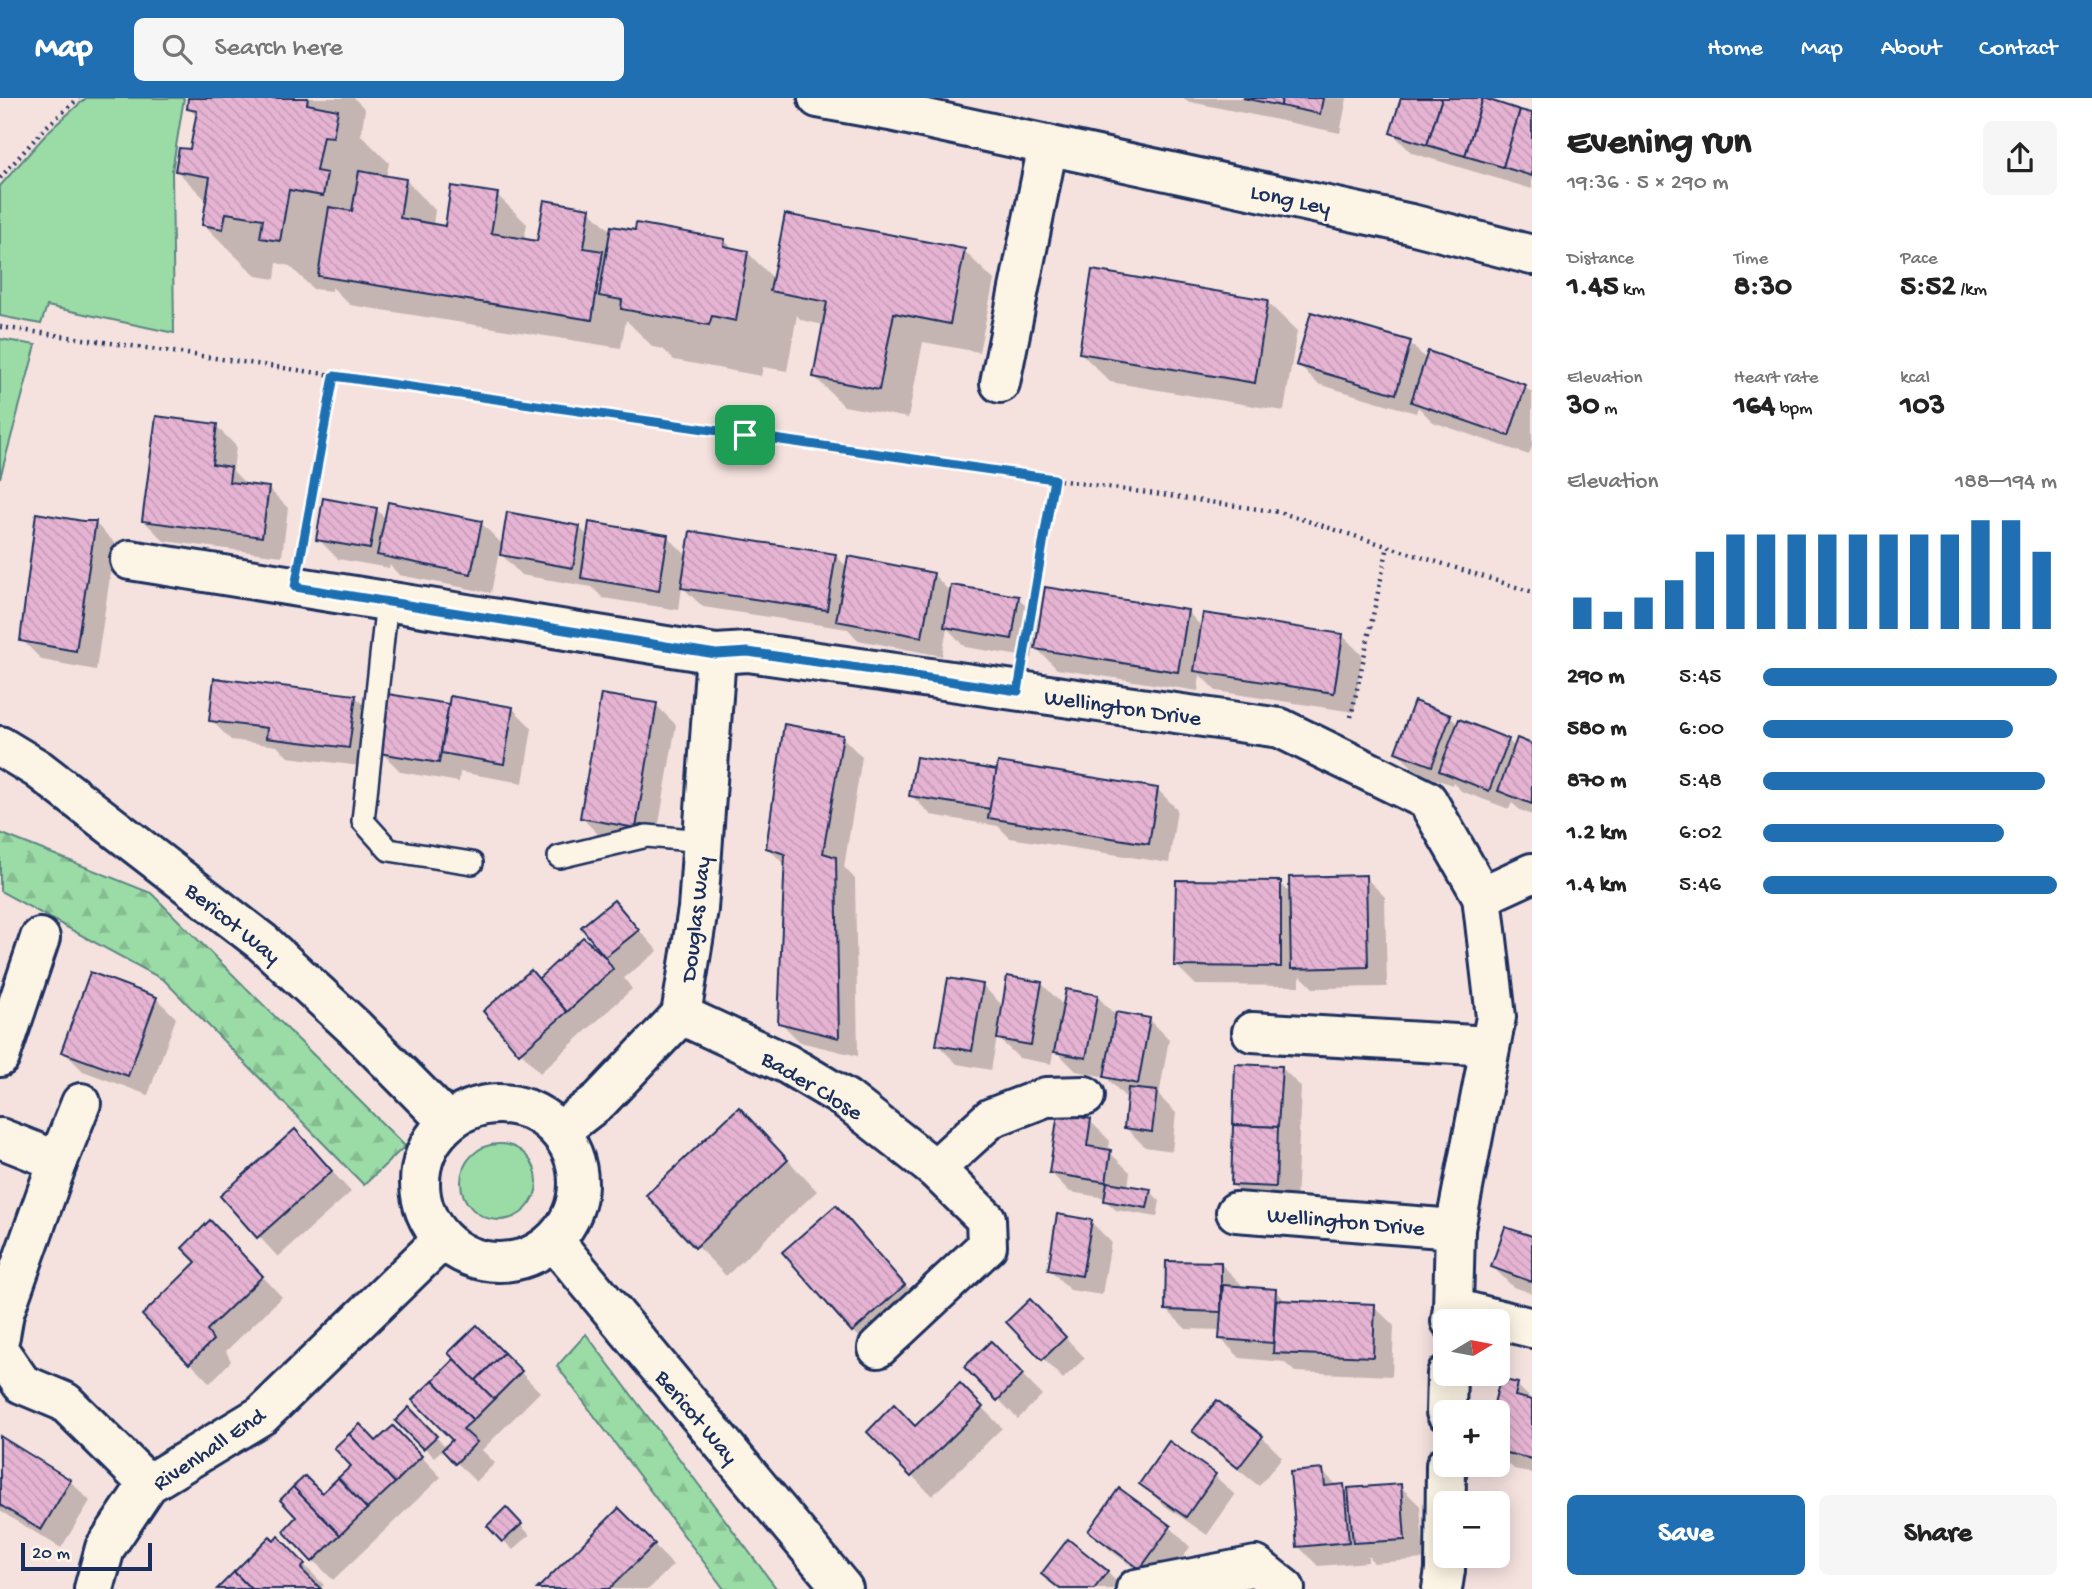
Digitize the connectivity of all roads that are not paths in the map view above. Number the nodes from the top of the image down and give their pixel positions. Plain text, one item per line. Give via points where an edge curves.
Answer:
1 (818, 98) edge
2 (891, 105) edge
3 (1048, 145) junction
4 (1532, 255) edge
5 (1000, 383) dead end
6 (130, 560) dead end
7 (387, 601) junction
8 (716, 654) junction
9 (0, 746) edge
10 (702, 841) junction
11 (559, 857) dead end
12 (472, 863) dead end
13 (1532, 873) edge
14 (1482, 896) junction
15 (40, 938) dead end
16 (681, 1015) junction
17 (1252, 1032) dead end
18 (1490, 1046) junction
19 (0, 1057) edge
20 (1085, 1096) dead end
21 (81, 1103) dead end
22 (447, 1122) junction
23 (560, 1131) junction
24 (0, 1138) edge
25 (58, 1161) junction
26 (935, 1169) junction
27 (1236, 1212) dead end
28 (1455, 1229) junction
29 (442, 1240) junction
30 (554, 1241) junction
31 (1452, 1309) edge
32 (1510, 1324) edge
33 (1532, 1328) edge
34 (0, 1336) edge
35 (878, 1348) dead end
36 (0, 1352) edge
37 (1446, 1477) edge
38 (148, 1484) junction
39 (93, 1589) edge
40 (844, 1589) edge
41 (1136, 1589) edge
42 (1286, 1589) edge
43 (1442, 1589) edge

1 - 2 street, Long Ley
2 - 3 street, Long Ley
3 - 4 street, Long Ley
3 - 5 street
6 - 7 street, Wellington Drive
7 - 8 street, Wellington Drive
7 - 12 lane via 363,821 389,850
8 - 10 street, Douglas Way
8 - 14 street, Wellington Drive via 748,652 1280,728 1427,800
9 - 22 street, Bericot Way via 38,769 262,942
10 - 11 lane via 647,836
10 - 16 street, Douglas Way via 698,909
13 - 14 street
14 - 18 street, Wellington Drive via 1496,1017
15 - 19 street
16 - 23 street, Douglas Way via 600,1100
16 - 26 street, Bader Close via 787,1064 846,1098
17 - 18 street
18 - 28 street, Wellington Drive
20 - 26 street via 1046,1097 991,1118
21 - 25 street
22 - 23 street via 469,1109 517,1105
22 - 29 street via 430,1142 421,1167 420,1193
23 - 30 street via 572,1151 578,1199 569,1222
24 - 25 street
25 - 34 street
26 - 35 street, Bader Close via 986,1219 987,1246
27 - 28 street, Wellington Drive
28 - 31 street, Wellington Drive
29 - 30 street via 486,1262 534,1255
29 - 38 street, Rivenhall End via 262,1415
30 - 40 street, Bericot Way
32 - 33 street
36 - 38 street via 22,1384 65,1402
37 - 43 street
38 - 39 street, Rivenhall End via 105,1548
41 - 42 street via 1256,1566

